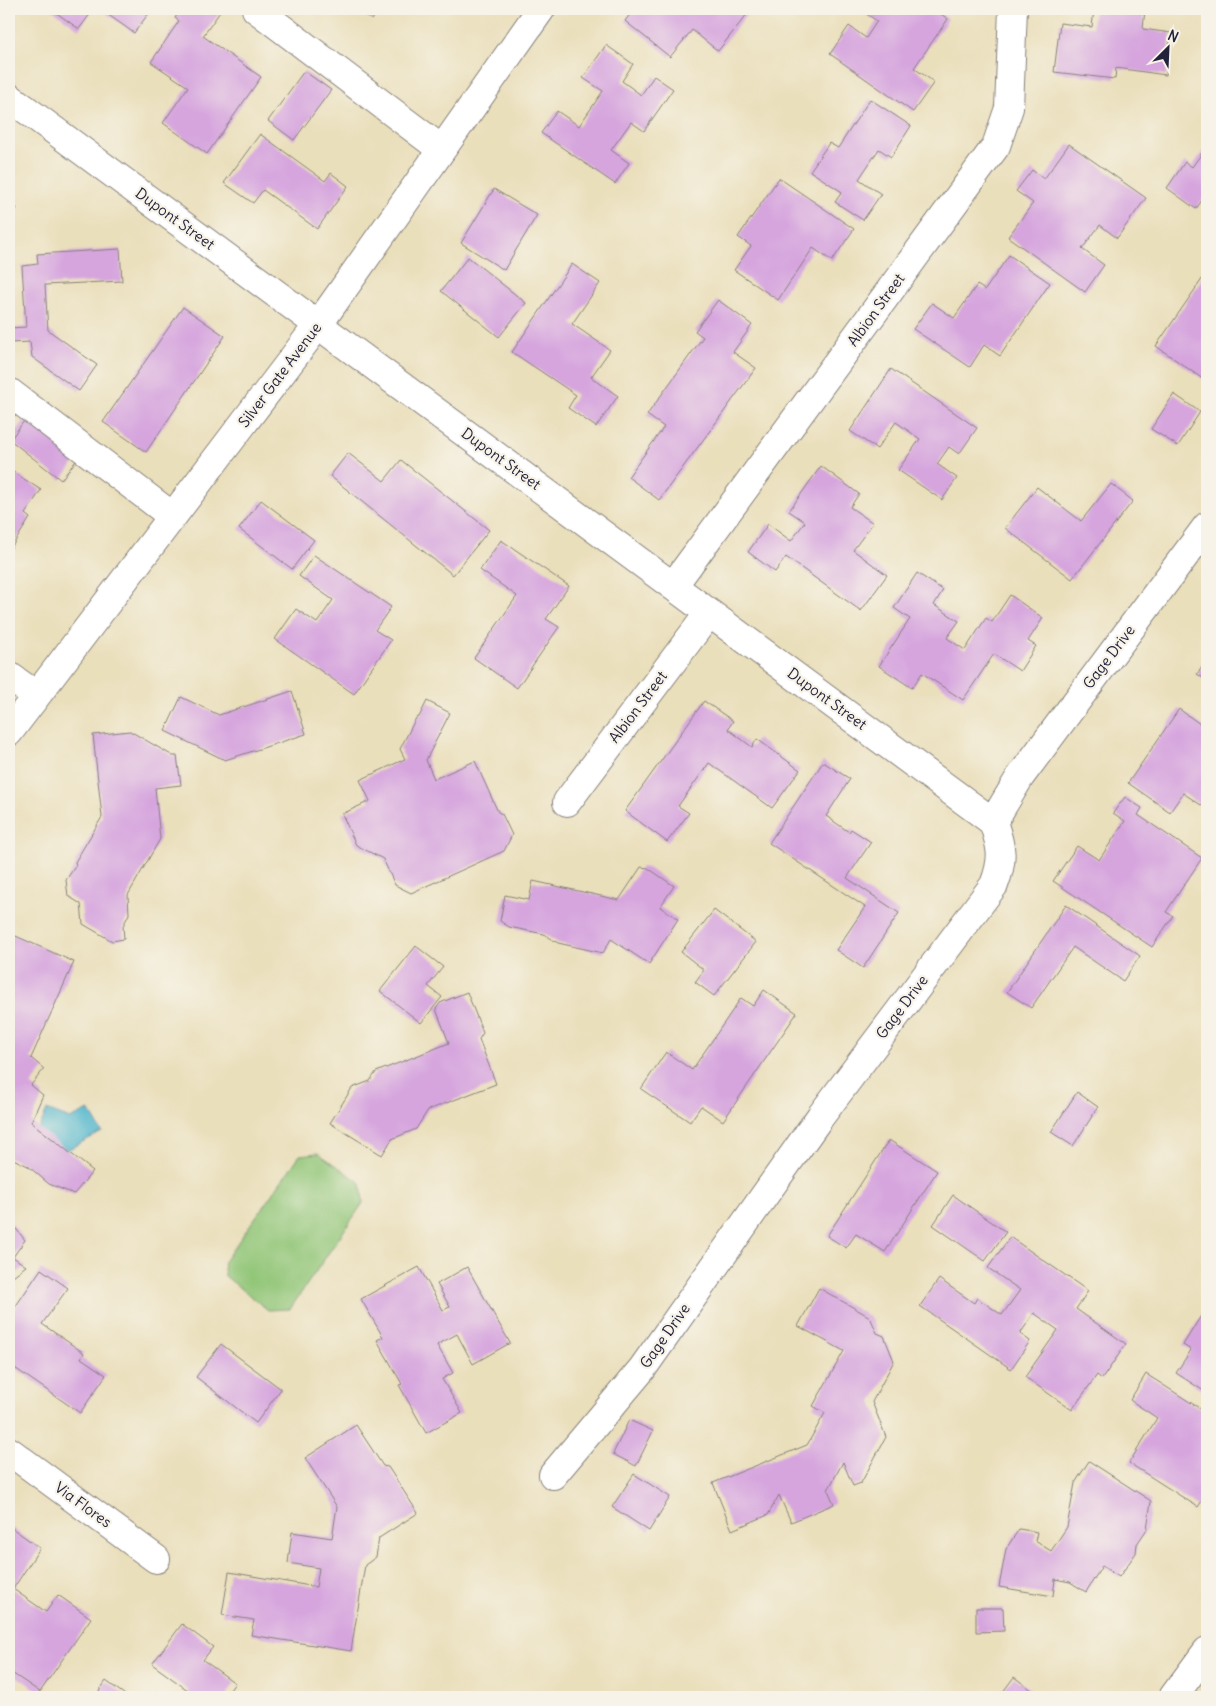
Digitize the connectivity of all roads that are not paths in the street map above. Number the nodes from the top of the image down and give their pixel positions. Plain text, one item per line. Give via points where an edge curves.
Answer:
1 (256, 9) edge
2 (540, 9) edge
3 (1013, 9) edge
4 (9, 97) edge
5 (441, 149) junction
6 (318, 325) junction
7 (9, 392) edge
8 (172, 516) junction
9 (1207, 526) edge
10 (673, 586) junction
11 (709, 613) junction
12 (9, 676) edge
13 (36, 696) junction
14 (9, 732) edge
15 (567, 802) dead end
16 (993, 822) junction
17 (9, 1451) edge
18 (553, 1475) dead end
19 (156, 1559) dead end
20 (1207, 1651) edge
21 (1173, 1697) edge

1 - 5 street
2 - 5 street, Silver Gate Avenue
3 - 10 street, Albion Street via 1009,108 996,146
4 - 6 street, Dupont Street
5 - 6 street, Silver Gate Avenue
6 - 8 street, Silver Gate Avenue
6 - 10 street, Dupont Street
7 - 8 street
8 - 13 street, Silver Gate Avenue
9 - 16 street, Gage Drive via 1020,776
10 - 11 street, Dupont Street
11 - 15 street, Albion Street
11 - 16 street, Dupont Street
12 - 13 street
13 - 14 street, Silver Gate Avenue
16 - 18 street, Gage Drive via 1001,847 994,885 820,1117 642,1369
17 - 19 street, Via Flores
20 - 21 street

